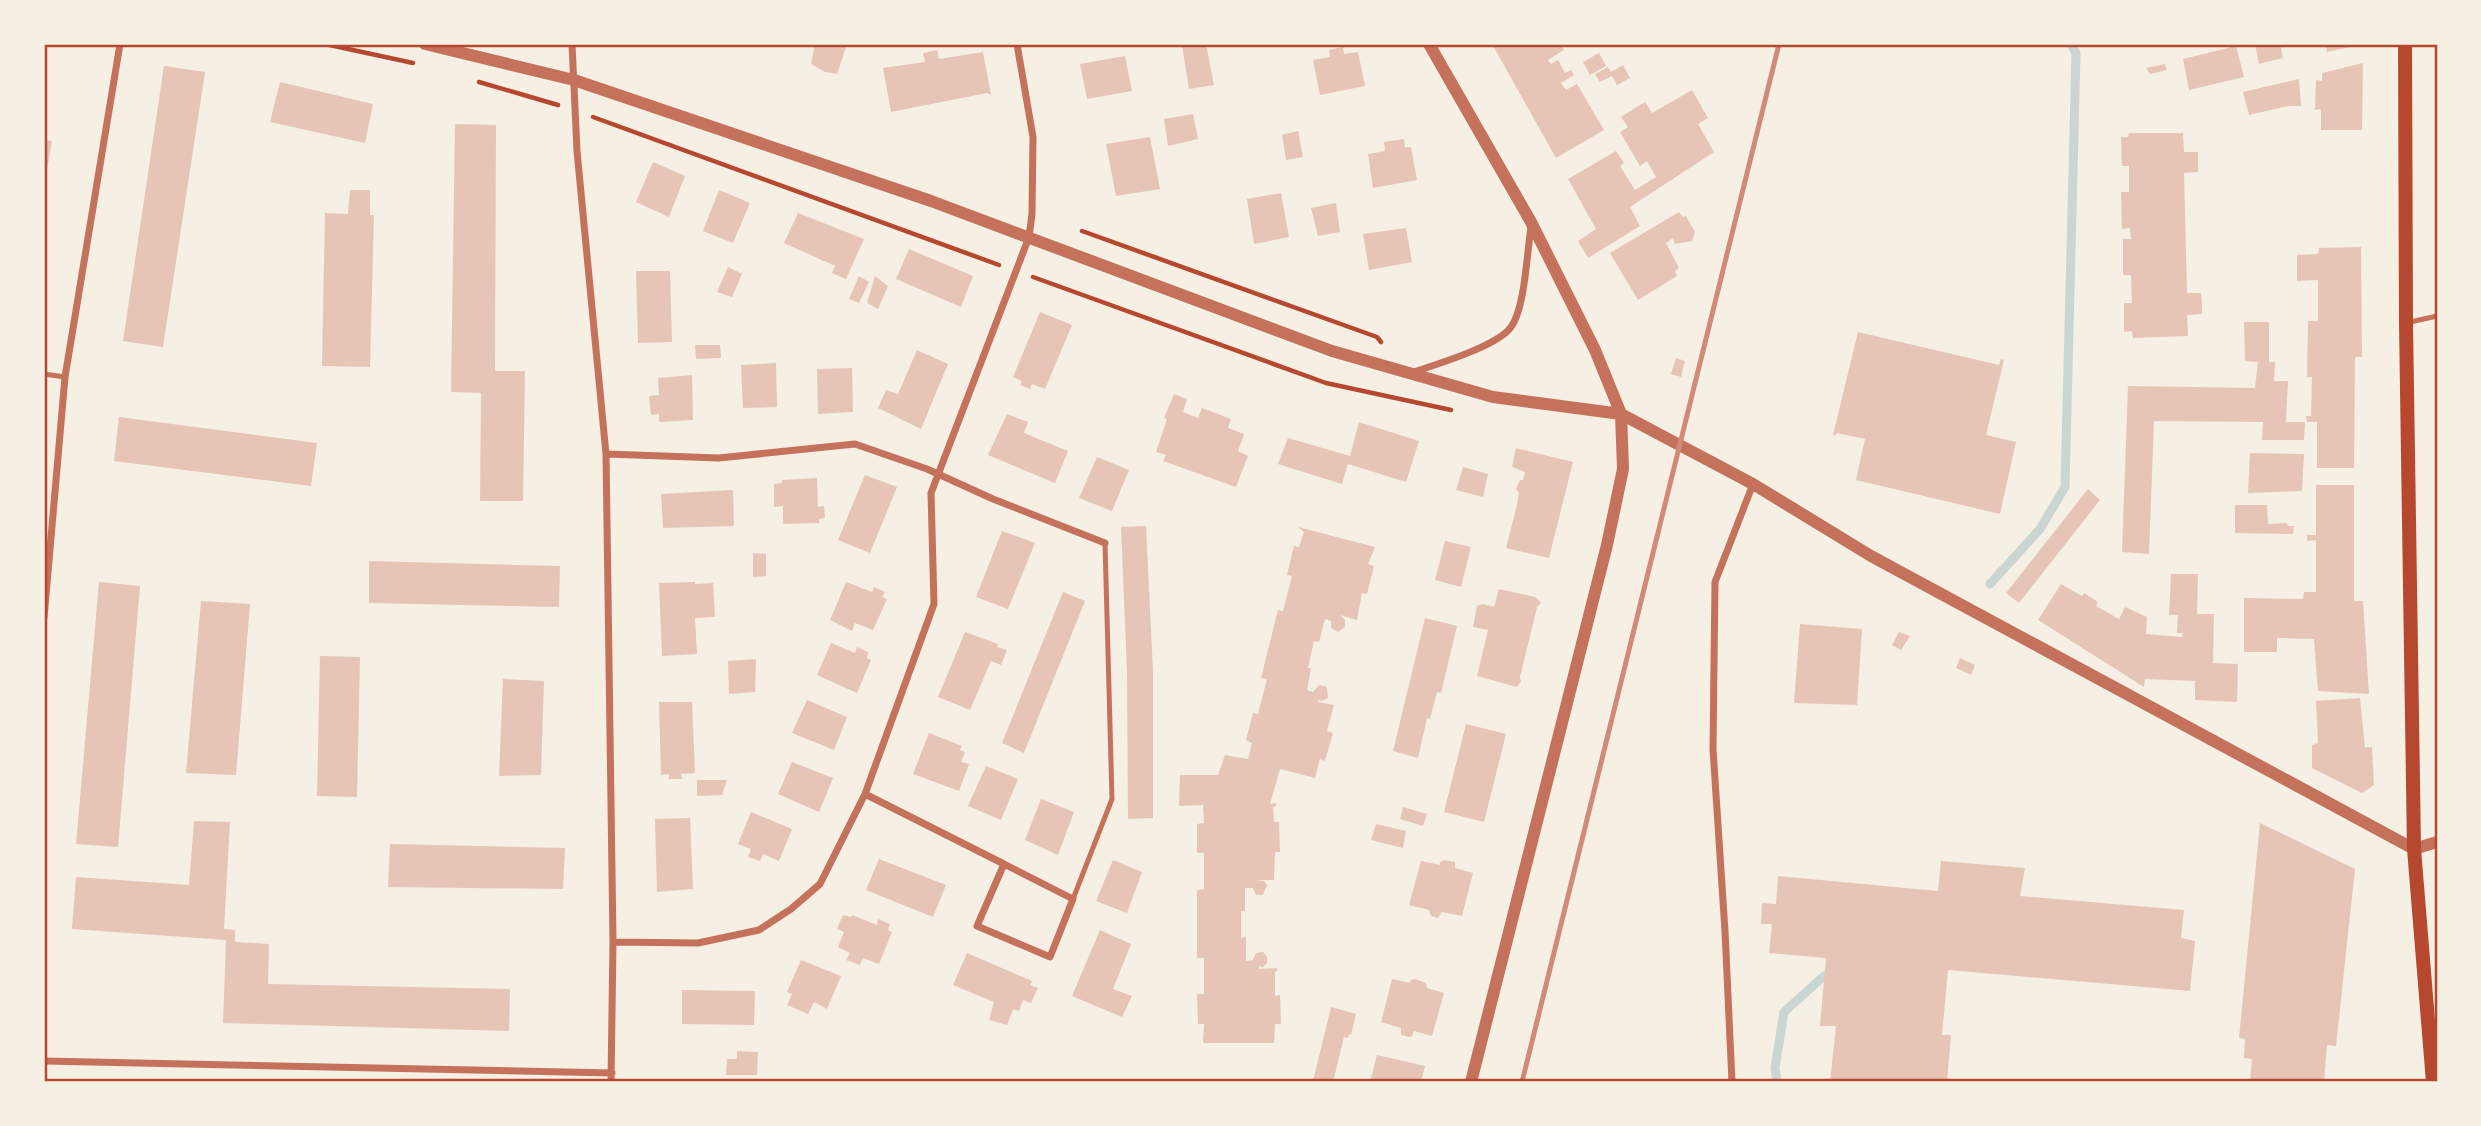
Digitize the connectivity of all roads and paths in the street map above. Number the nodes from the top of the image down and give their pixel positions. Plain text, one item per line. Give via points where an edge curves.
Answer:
1 (120, 44) edge
2 (325, 44) edge
3 (425, 44) edge
4 (572, 44) edge
5 (1017, 44) edge
6 (1429, 44) edge
7 (2406, 44) edge
8 (419, 64) dead end
9 (470, 79) dead end
10 (575, 80) junction
11 (574, 110) junction
12 (1531, 222) junction
13 (1029, 237) junction
14 (1017, 271) junction
15 (2437, 316) edge
16 (2406, 323) junction
17 (1410, 373) junction
18 (44, 374) edge
19 (65, 377) junction
20 (1493, 397) junction
21 (1621, 414) junction
22 (606, 454) junction
23 (938, 475) junction
24 (1753, 484) junction
25 (1105, 543) joint
26 (44, 618) edge
27 (865, 794) junction
28 (2437, 842) edge
29 (2414, 849) junction
30 (1004, 864) junction
31 (1073, 899) junction
32 (613, 943) junction
33 (44, 1061) edge
34 (612, 1073) junction
35 (611, 1082) edge
36 (1471, 1082) edge
37 (1732, 1082) edge
38 (2433, 1082) edge

1 - 19 street
2 - 8 path
3 - 10 street
4 - 10 street
5 - 13 street via 1033,137
6 - 12 street
7 - 16 main road
9 - 11 path
10 - 11 street
10 - 13 street
11 - 14 path
11 - 22 street
12 - 17 street via 1520,309 1511,329 1474,352
12 - 21 street via 1595,350
13 - 14 street
13 - 17 street via 1332,351
14 - 20 path via 1326,383 1460,412
14 - 23 street
15 - 16 lane
16 - 29 main road
17 - 20 street
18 - 19 lane
19 - 26 street
20 - 21 street
21 - 24 street
21 - 36 street via 1623,469 1609,532
22 - 23 street via 719,457 855,444
22 - 32 street
23 - 25 street
23 - 27 street via 931,493 934,604
24 - 29 street via 1871,556
24 - 37 street via 1715,582 1713,749
25 - 31 lane via 1112,799
27 - 30 street
27 - 32 street via 820,884 759,930 698,943
28 - 29 street
29 - 38 main road
30 - 31 street
30 - 31 street via 977,926 1050,957
32 - 34 street
33 - 34 street
34 - 35 street

